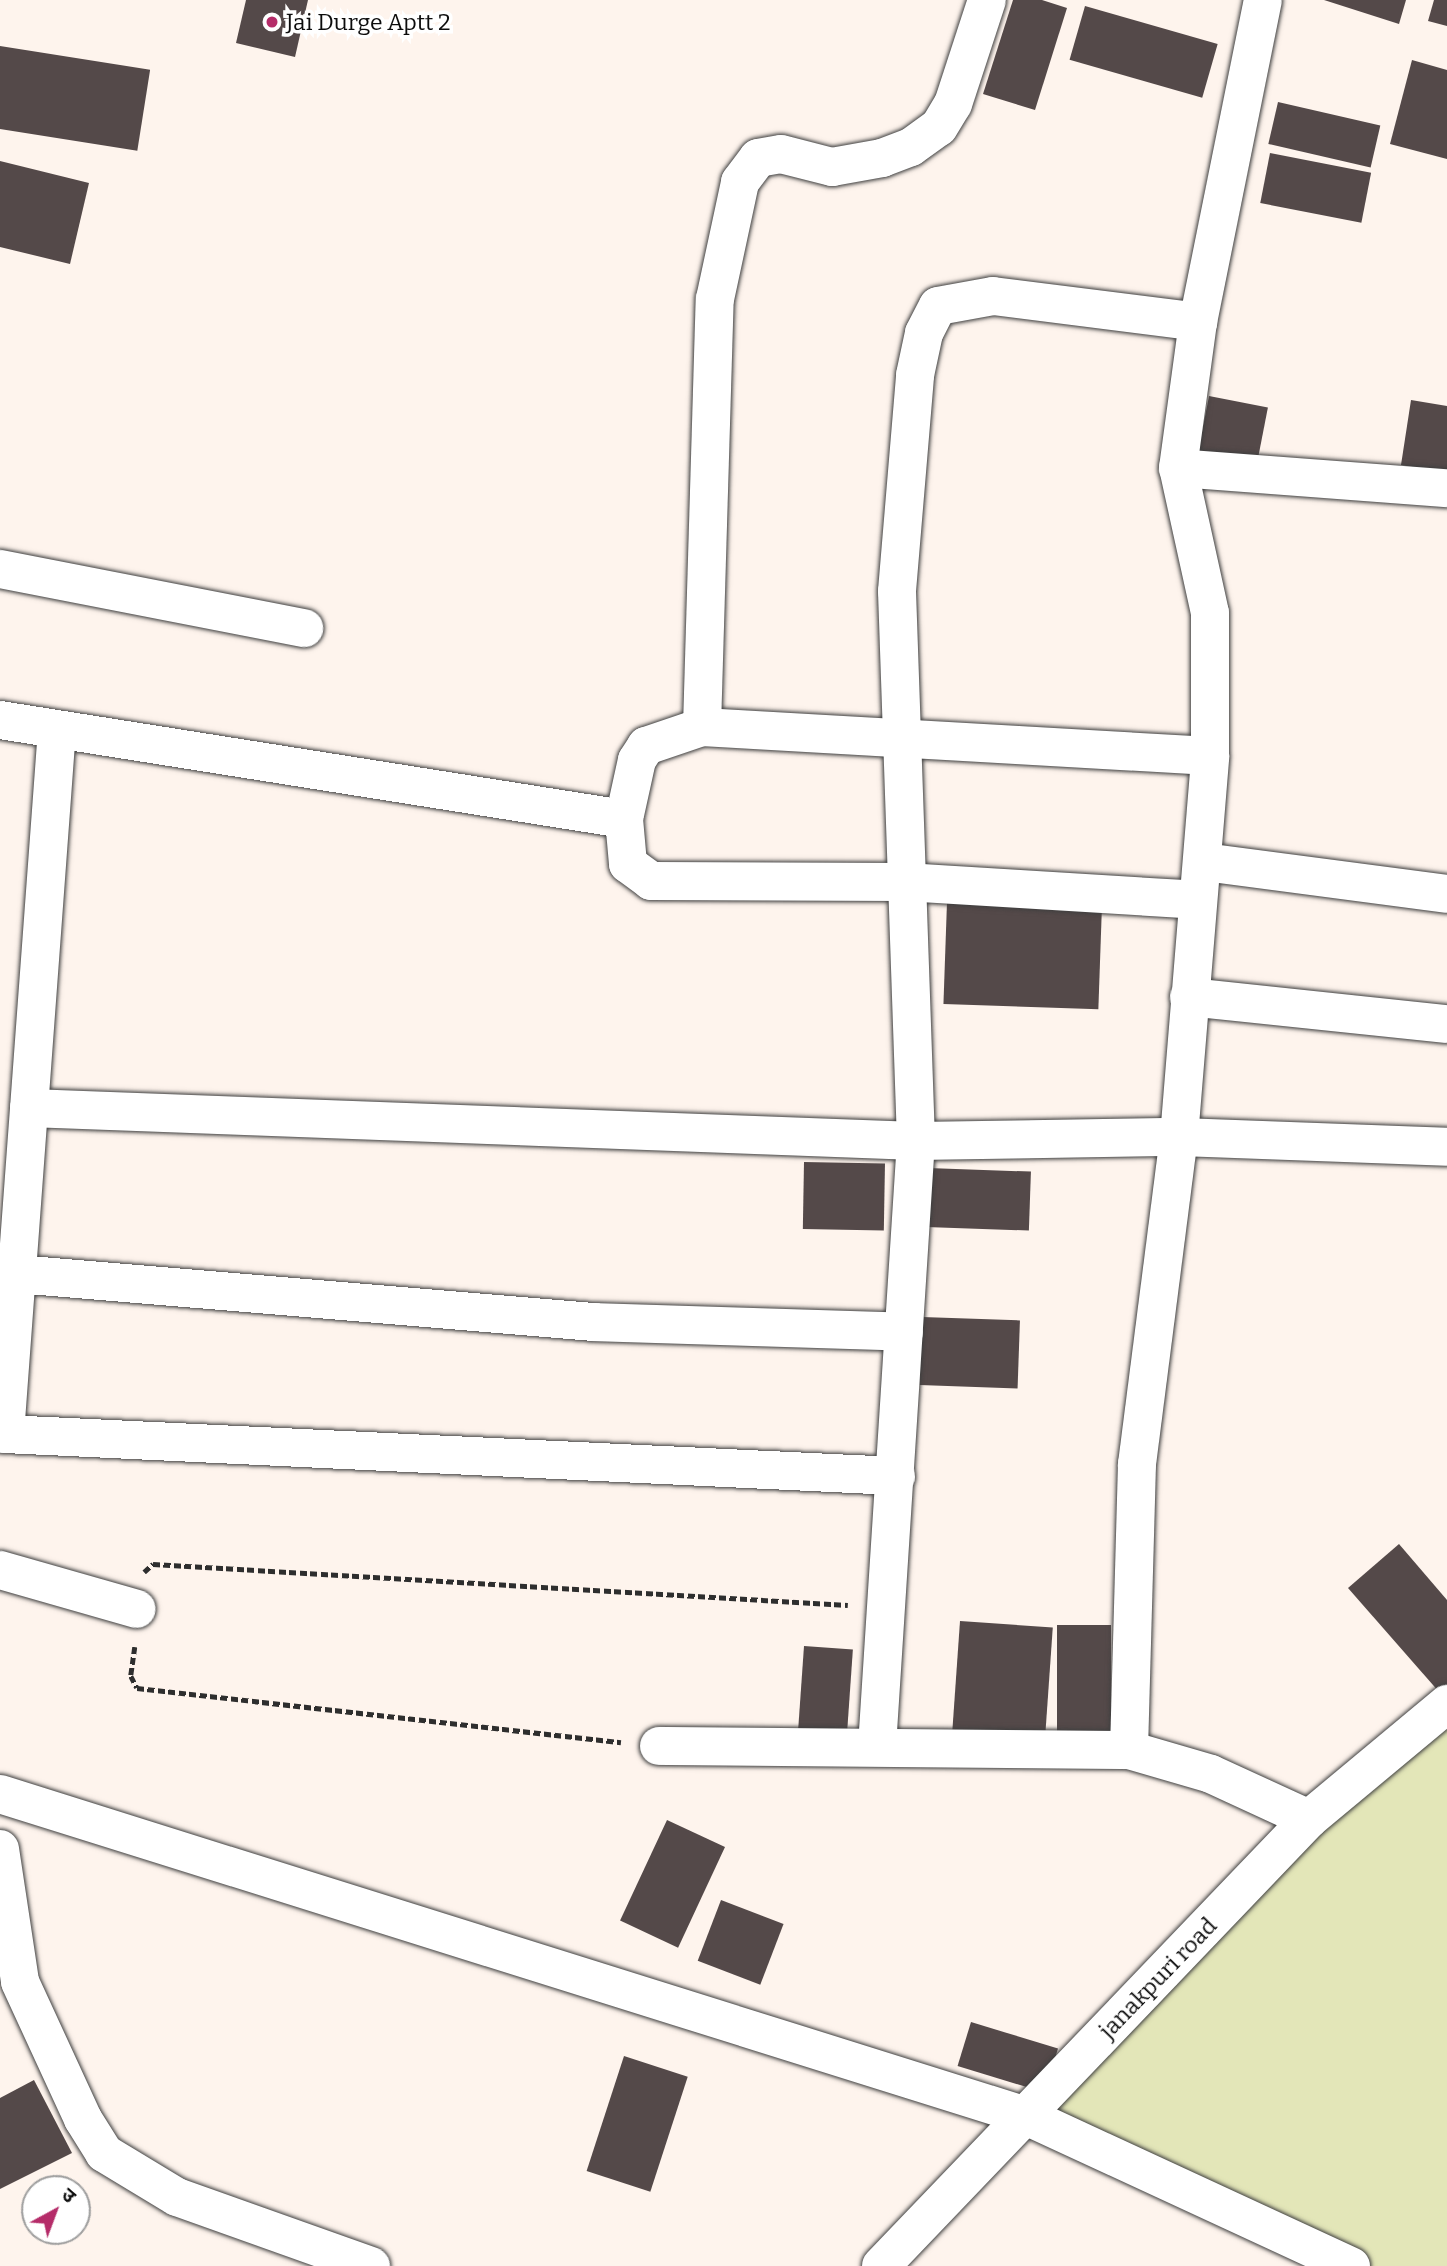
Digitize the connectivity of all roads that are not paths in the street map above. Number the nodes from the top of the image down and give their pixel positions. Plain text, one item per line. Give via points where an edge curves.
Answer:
1 (988, 0) edge
2 (1262, 0) edge
3 (1198, 322) junction
4 (1178, 468) junction
5 (1447, 488) edge
6 (0, 569) edge
7 (304, 628) dead end
8 (0, 720) edge
9 (702, 727) junction
10 (57, 730) junction
11 (901, 737) junction
12 (1209, 756) junction
13 (624, 819) junction
14 (1204, 862) junction
15 (905, 881) junction
16 (1447, 894) edge
17 (1196, 900) junction
18 (1189, 997) junction
19 (1447, 1024) edge
20 (29, 1108) junction
21 (1179, 1137) junction
22 (916, 1141) junction
23 (1447, 1147) edge
24 (17, 1274) junction
25 (904, 1332) junction
26 (3, 1433) edge
27 (896, 1476) junction
28 (0, 1570) edge
29 (137, 1609) road end
30 (1447, 1704) edge
31 (659, 1746) road end
32 (877, 1747) junction
33 (1129, 1750) junction
34 (0, 1794) edge
35 (1309, 1819) junction
36 (0, 1849) edge
37 (1027, 2116) junction
38 (371, 2266) edge
39 (881, 2266) edge
40 (1351, 2266) edge

1 - 9 street via 953,104 939,127 911,147 841,165 781,154 758,158 740,182 715,299
2 - 3 street
3 - 4 street
3 - 11 street via 993,296 939,306 924,333 915,374 897,591
4 - 5 street
4 - 12 street via 1210,613
6 - 7 street
8 - 10 street
9 - 11 street
9 - 13 street via 646,746 637,760
10 - 13 street
10 - 20 street
11 - 12 street
11 - 15 street
12 - 14 street
13 - 15 street via 628,864 651,881
14 - 16 street
14 - 17 street
15 - 17 street
15 - 22 street
17 - 18 street
18 - 19 street
18 - 21 street
20 - 22 street
20 - 24 street
21 - 22 street
21 - 23 street
21 - 33 street via 1137,1464
22 - 25 street
24 - 25 street via 594,1322
24 - 26 street
25 - 27 street
26 - 27 street
27 - 32 street
28 - 29 street
30 - 35 street, janakpuri road
31 - 32 street
32 - 33 street
33 - 35 street via 1211,1774
34 - 37 street
35 - 37 street, janakpuri road
36 - 38 street via 20,1982 83,2119 104,2153 177,2197
37 - 39 street, janakpuri road
37 - 40 street

